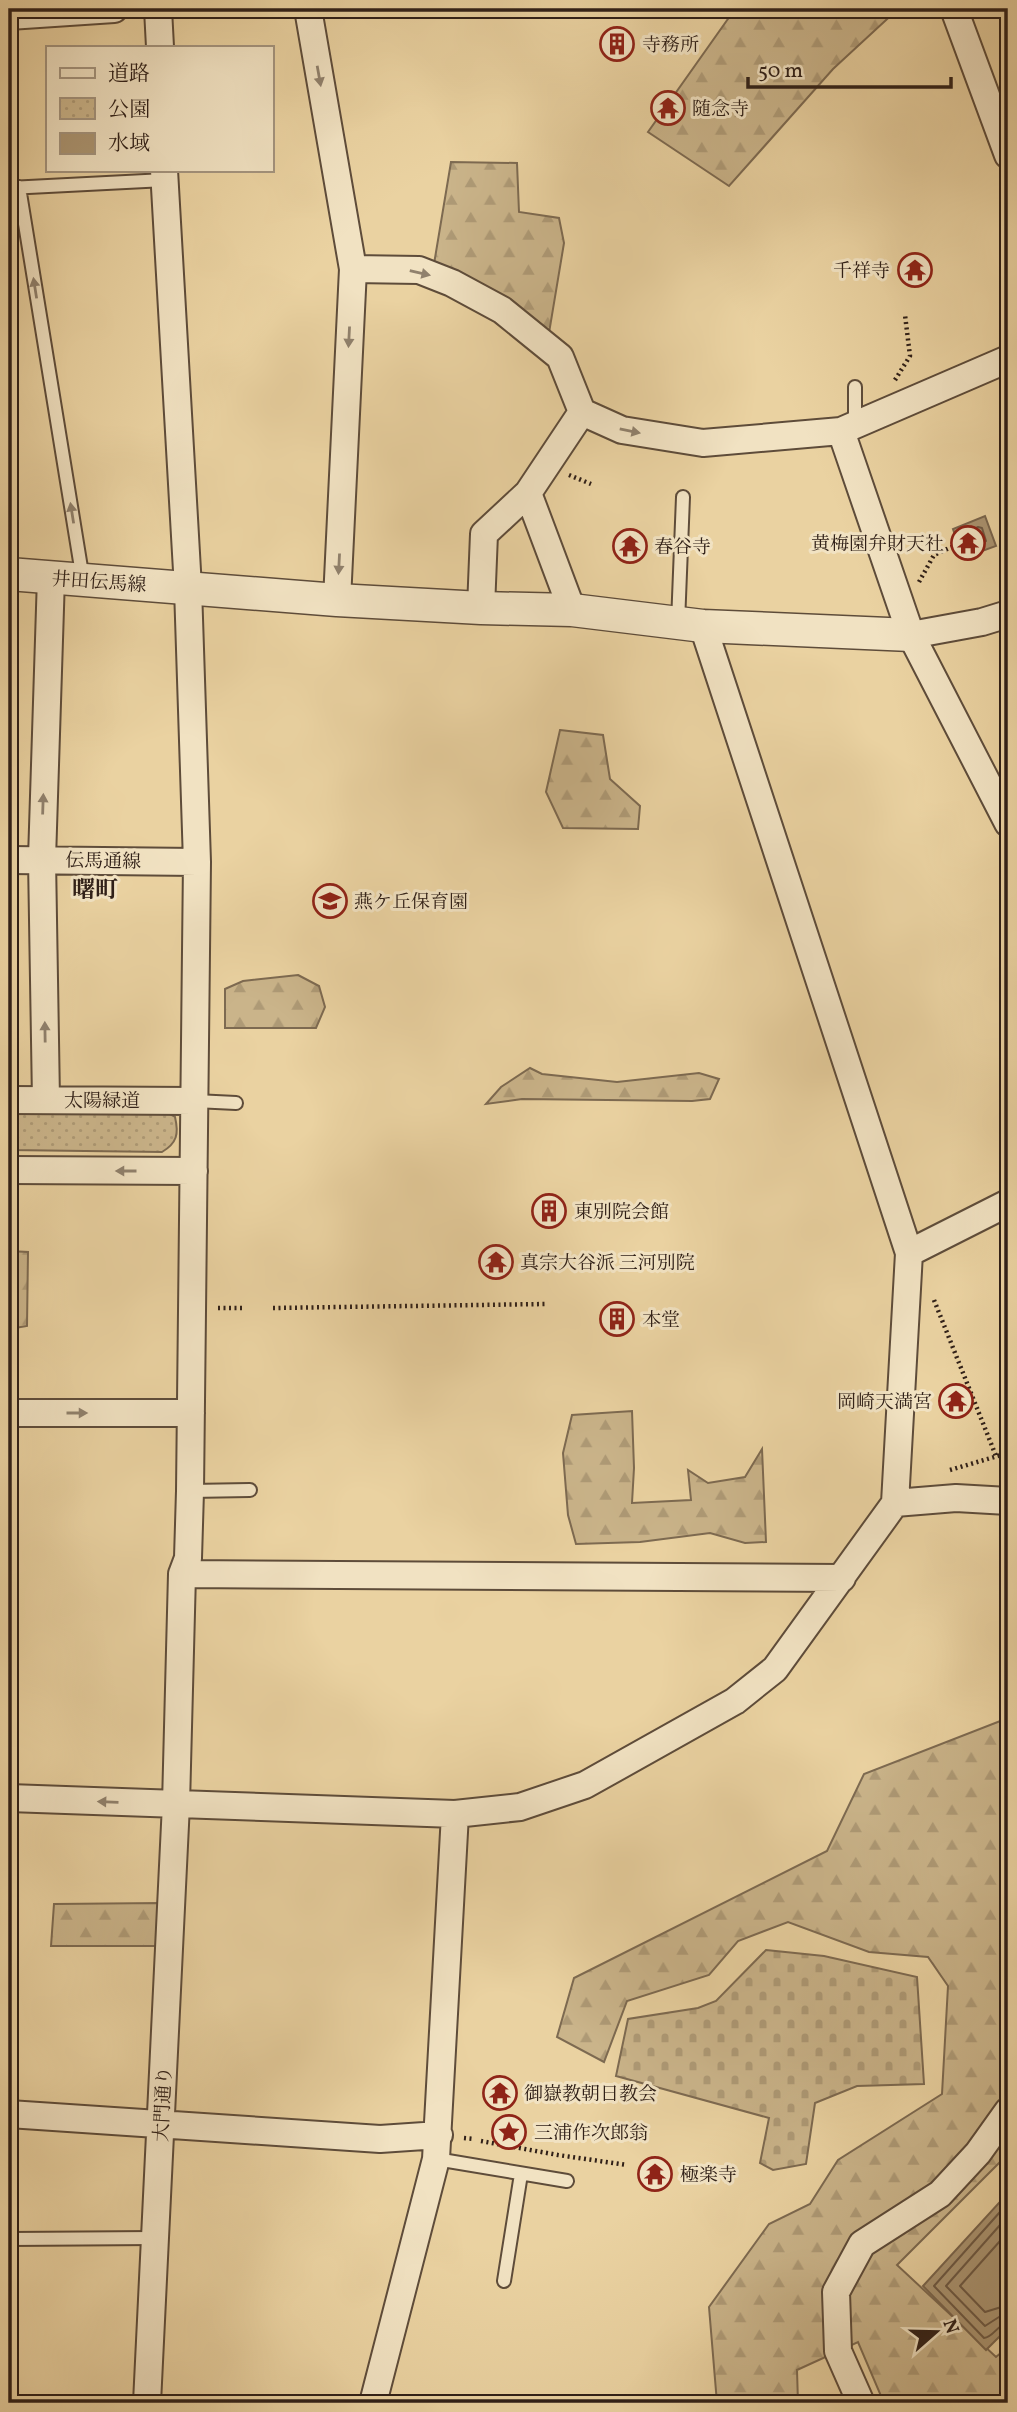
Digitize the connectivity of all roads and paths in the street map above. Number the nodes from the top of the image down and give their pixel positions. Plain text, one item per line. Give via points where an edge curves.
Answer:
1 (114, 9) edge
2 (158, 9) edge
3 (308, 9) edge
4 (954, 9) edge
5 (9, 16) edge
6 (160, 46) edge
7 (1008, 155) edge
8 (164, 175) edge
9 (14, 188) edge
10 (353, 269) junction
11 (905, 315) dead end
12 (1008, 359) edge
13 (902, 367) dead end
14 (855, 387) dead end
15 (582, 412) junction
16 (848, 428) junction
17 (528, 493) junction
18 (683, 497) dead end
19 (969, 540) dead end
20 (9, 574) edge
21 (51, 578) junction
22 (83, 580) junction
23 (188, 588) junction
24 (898, 597) junction
25 (337, 600) junction
26 (481, 608) junction
27 (572, 610) junction
28 (1008, 614) edge
29 (690, 625) junction
30 (911, 635) junction
31 (1008, 823) edge
32 (42, 859) junction
33 (9, 860) edge
34 (197, 862) junction
35 (9, 1100) edge
36 (46, 1100) junction
37 (195, 1101) junction
38 (236, 1103) dead end
39 (9, 1170) edge
40 (194, 1171) junction
41 (1008, 1203) edge
42 (909, 1253) junction
43 (929, 1290) dead end
44 (545, 1304) dead end
45 (273, 1308) dead end
46 (9, 1413) edge
47 (191, 1413) junction
48 (1008, 1453) edge
49 (996, 1456) junction
50 (956, 1467) dead end
51 (250, 1490) dead end
52 (190, 1491) junction
53 (1008, 1501) edge
54 (895, 1503) junction
55 (182, 1574) junction
56 (842, 1578) junction
57 (9, 1798) edge
58 (176, 1804) junction
59 (455, 1814) junction
60 (1008, 2110) edge
61 (9, 2114) edge
62 (160, 2124) junction
63 (481, 2141) dead end
64 (437, 2147) junction
65 (627, 2165) dead end
66 (521, 2174) junction
67 (568, 2181) dead end
68 (155, 2238) junction
69 (9, 2239) edge
70 (505, 2281) dead end
71 (147, 2403) edge
72 (373, 2403) edge
73 (860, 2403) edge

1 - 5 street
2 - 6 street
3 -> 10 street
4 - 7 street
8 - 9 lane
8 - 23 street, 大門通り
22 -> 9 lane
10 -> 15 street via 419,270 502,310 559,356
10 -> 25 street
11 - 13 path via 910,356
12 - 16 street
14 - 16 lane
15 -> 16 street via 622,430 703,443
15 - 17 street
16 - 24 street
17 - 26 street via 484,534
17 - 27 street
18 - 29 lane
19 - 24 path via 934,555 915,590
20 - 21 street, 井田伝馬線
21 - 22 street, 井田伝馬線
32 -> 21 street
22 - 23 street, 井田伝馬線
23 - 25 street, 井田伝馬線
23 - 34 street, 大門通り
24 - 30 street
25 - 26 street, 井田伝馬線
26 - 27 street, 井田伝馬線
27 - 29 street, 井田伝馬線
28 - 30 street
29 - 30 street, 井田伝馬線
29 - 42 street
30 - 31 street
32 - 33 street, 伝馬通線
32 - 34 street, 伝馬通線
36 -> 32 street
34 - 37 street, 大門通り
35 - 36 street, 太陽緑道
36 - 37 street, 太陽緑道
37 - 38 lane
37 - 40 street, 大門通り
40 -> 39 street
40 - 47 street, 大門通り
41 - 42 street
42 - 54 street
43 - 49 path
44 - 45 path
46 -> 47 street
47 - 52 street, 大門通り
48 - 49 path
49 - 50 path
51 - 52 lane
52 - 55 street, 大門通り via 188,1558
53 - 54 street via 956,1498
54 - 56 street
55 - 56 street
55 - 58 street, 大門通り
56 - 59 street via 775,1669 735,1702 585,1785 520,1807
58 -> 57 street
58 - 59 street
58 - 62 street, 大門通り
59 - 64 street
60 - 73 street via 940,2194 862,2244 836,2291 838,2351
61 - 62 street
62 - 64 street
62 - 68 street, 大門通り
63 - 65 path
64 - 66 lane
64 - 72 street
66 - 67 lane
66 - 70 lane
68 - 69 lane
68 - 71 street, 大門通り

